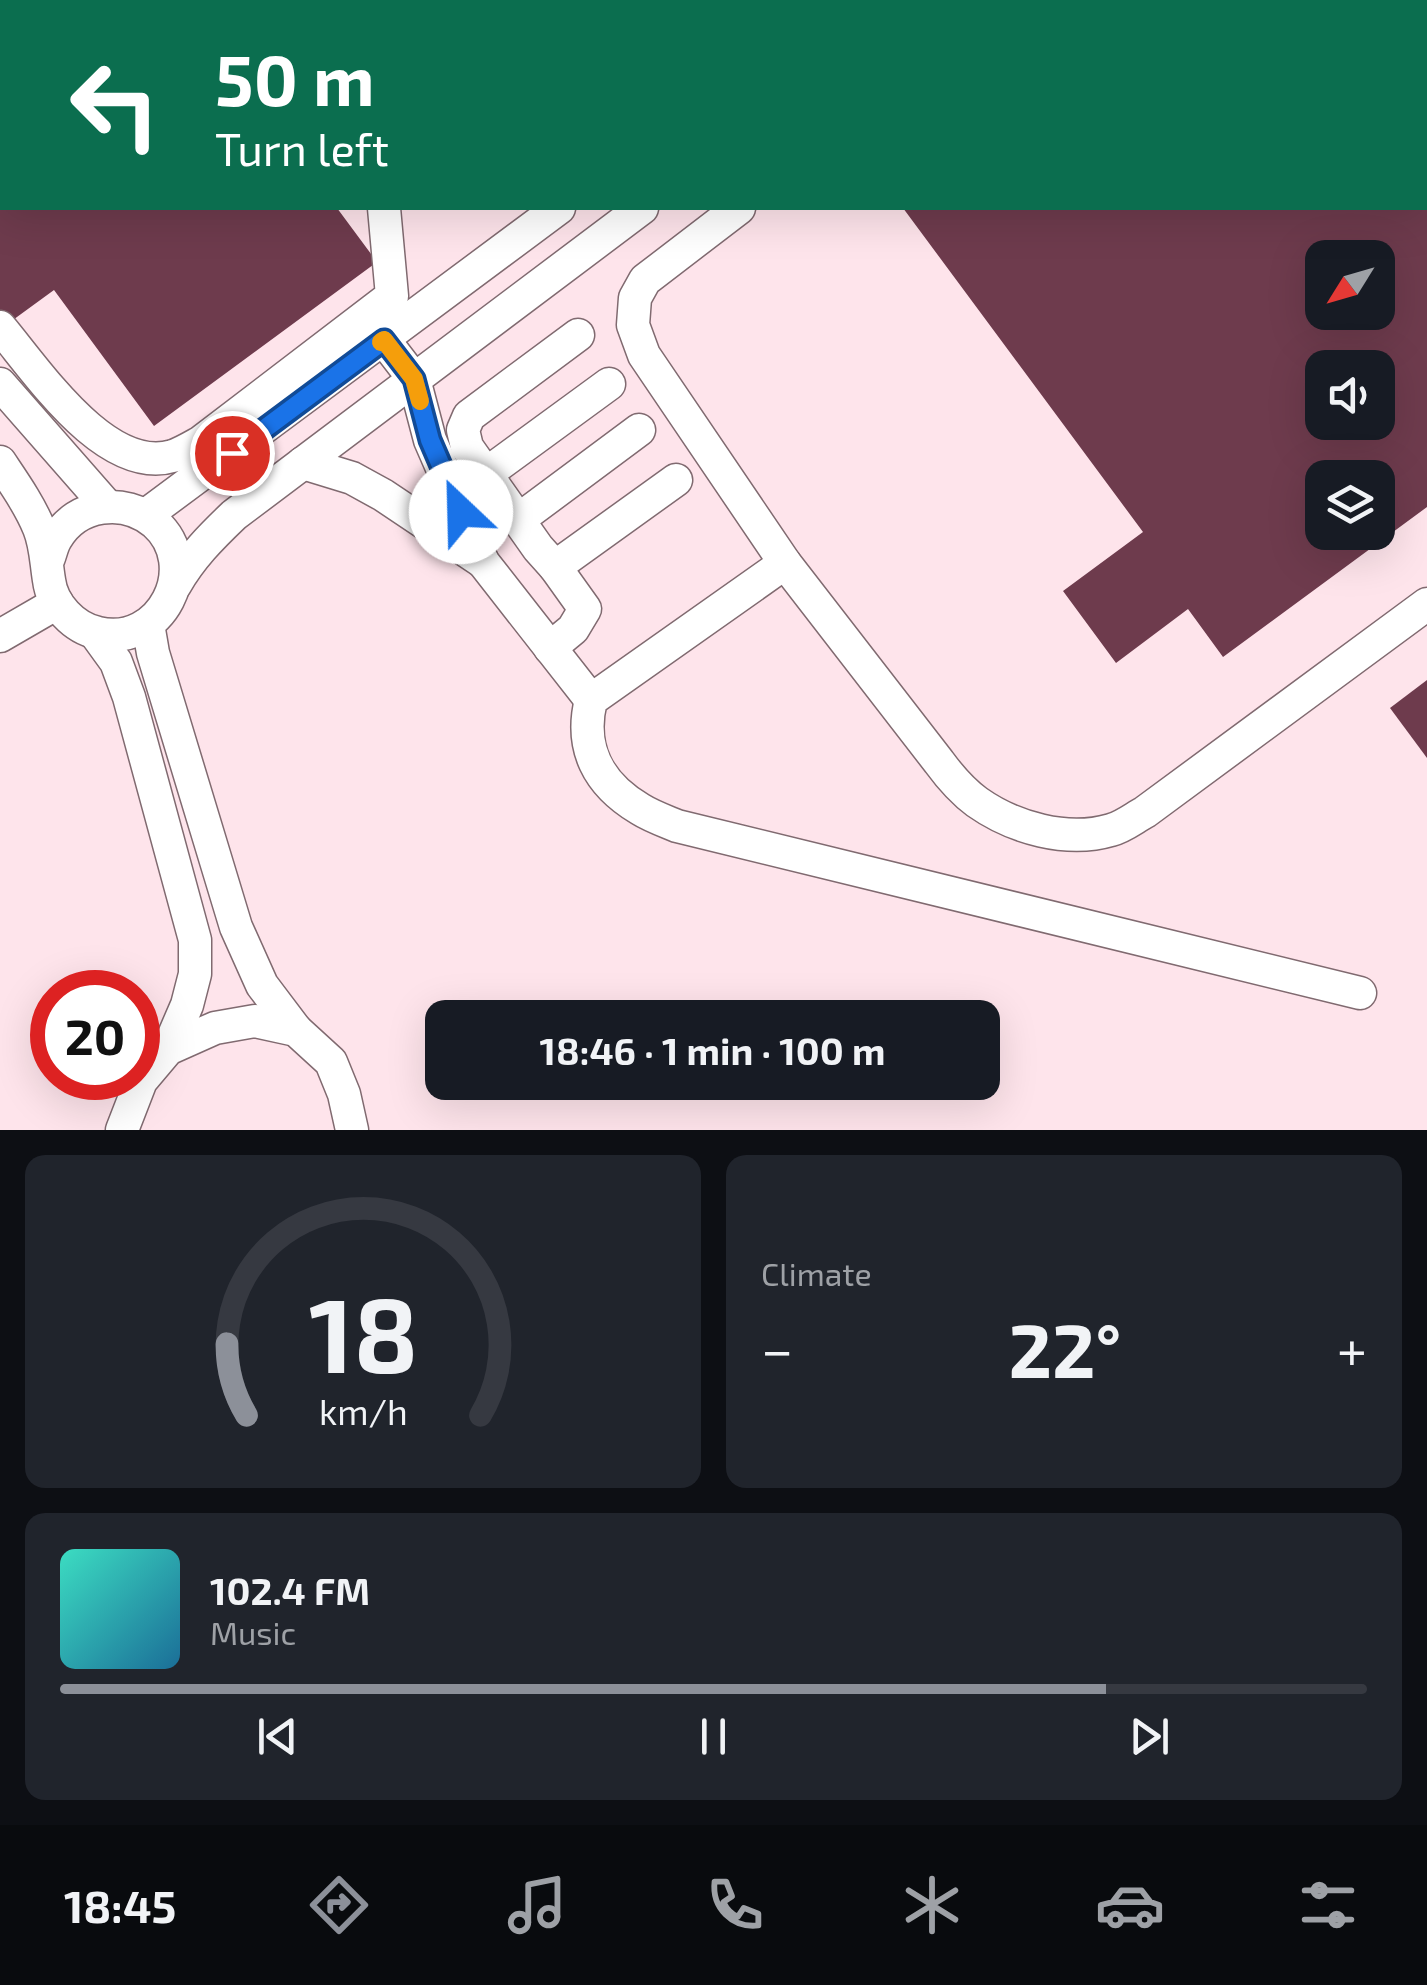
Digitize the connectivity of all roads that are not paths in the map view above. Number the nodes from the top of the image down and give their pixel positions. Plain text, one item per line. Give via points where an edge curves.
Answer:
1 (384, 210) edge
2 (556, 210) edge
3 (639, 210) edge
4 (736, 210) edge
5 (0, 327) edge
6 (578, 335) dead end
7 (384, 340) junction
8 (414, 379) junction
9 (0, 384) edge
10 (609, 384) dead end
11 (639, 430) dead end
12 (0, 462) edge
13 (303, 463) junction
14 (486, 474) junction
15 (676, 480) dead end
16 (107, 506) junction
17 (146, 515) junction
18 (518, 520) junction
19 (48, 560) junction
20 (483, 562) junction
21 (785, 563) junction
22 (556, 567) junction
23 (175, 584) junction
24 (57, 603) junction
25 (1427, 604) edge
26 (148, 624) junction
27 (95, 633) junction
28 (0, 636) edge
29 (550, 648) junction
30 (591, 700) junction
31 (1360, 993) dead end
32 (296, 1030) junction
33 (168, 1049) junction
34 (122, 1130) edge
35 (352, 1130) edge

1 - 5 street via 392,296 201,442 171,457 138,458 89,428
2 - 7 street
3 - 8 street
4 - 21 street via 645,280 635,298 633,325 644,355
6 - 14 street via 469,416 463,430 468,448
7 - 8 street
7 - 17 street
8 - 13 street
8 - 20 street via 430,440
9 - 16 street
10 - 14 street
11 - 18 street
12 - 19 street via 28,504
13 - 20 street via 383,495
13 - 23 street via 204,543
14 - 18 street
15 - 22 street
16 - 17 street
16 - 19 street via 68,523
17 - 23 street via 172,546
18 - 22 street
19 - 24 street
20 - 29 street
21 - 25 street via 956,784 1018,823 1082,835 1114,830 1145,812
21 - 30 street
22 - 29 street via 585,608
23 - 26 street via 166,607
24 - 27 street
24 - 28 street
26 - 27 street via 132,632
26 - 32 street via 236,928 262,984
27 - 33 street via 116,662 129,698 195,940 195,974
29 - 30 street
30 - 31 street via 589,750 607,782 639,809 677,826
32 - 33 street via 255,1021 215,1028
32 - 35 street via 331,1062
33 - 34 street via 141,1081

